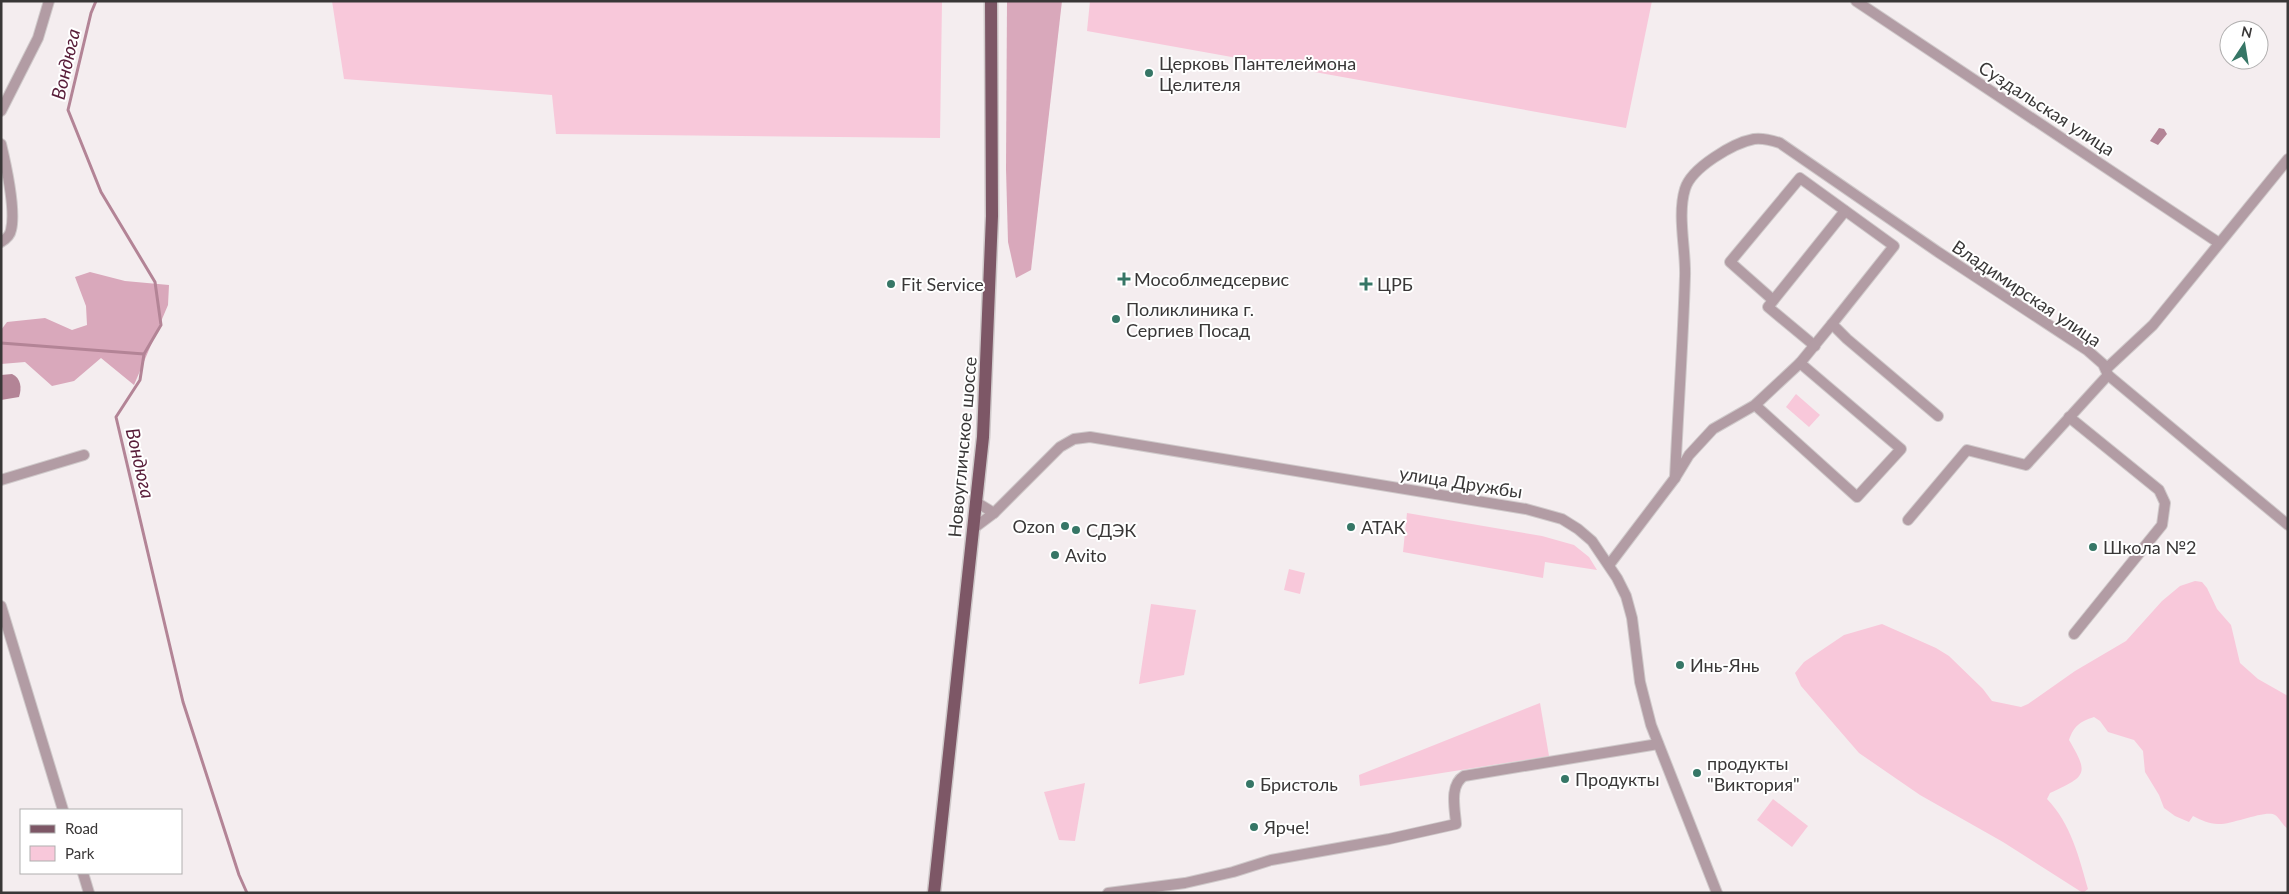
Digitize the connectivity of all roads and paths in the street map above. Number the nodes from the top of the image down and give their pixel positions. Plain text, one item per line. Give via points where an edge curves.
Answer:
1 (49, 1) edge
2 (991, 1) edge
3 (1856, 1) edge
4 (1, 111) edge
5 (1, 144) edge
6 (2288, 159) edge
7 (1845, 211) junction
8 (4, 240) edge
9 (2219, 243) junction
10 (1773, 300) junction
11 (1832, 324) junction
12 (1815, 346) junction
13 (1800, 363) junction
14 (2107, 372) junction
15 (1755, 405) junction
16 (1938, 416) dead end
17 (2070, 417) junction
18 (84, 455) dead end
19 (1675, 478) junction
20 (1, 480) edge
21 (976, 502) junction
22 (994, 513) junction
23 (1908, 520) dead end
24 (2288, 525) edge
25 (974, 528) junction
26 (1610, 565) junction
27 (1, 606) edge
28 (2074, 634) dead end
29 (1658, 744) junction
30 (63, 809) edge
31 (83, 874) edge
32 (90, 893) edge
33 (934, 893) edge
34 (1108, 893) edge
35 (1717, 893) edge

1 - 4 street via 38,38
2 - 21 main road, Новоугличское шоссе via 988,360
3 - 9 street, Суздальская улица
5 - 8 street via 9,178 11,224
6 - 9 street
7 - 10 street
7 - 10 street via 1800,178 1730,262
7 - 11 street via 1894,246
9 - 14 street via 2153,325
10 - 12 street via 1768,307
11 - 12 street
11 - 16 street
12 - 13 street
13 - 15 street
13 - 15 street via 1900,449 1857,497
14 - 17 street
14 - 19 street, Владимирская улица via 2104,364 2087,350 1780,143 1755,139 1737,144 1697,171 1685,187 1682,204 1685,274
14 - 24 street, Владимирская улица
15 - 19 street via 1713,429
17 - 23 street via 2026,465 1967,450
17 - 28 street via 2159,490 2165,503 2162,525
18 - 20 street
19 - 26 street
21 - 22 street
21 - 25 main road, Новоугличское шоссе
22 - 25 street, улица Дружбы
22 - 26 street, улица Дружбы via 1060,447 1074,439 1090,437 1548,514 1578,529
25 - 33 main road, Новоугличское шоссе
26 - 29 street, улица Дружбы via 1629,604 1644,703
27 - 30 street
29 - 34 street via 1464,776 1458,779 1454,790 1456,824 1271,860 1185,884
29 - 35 street, улица Дружбы
31 - 32 street

